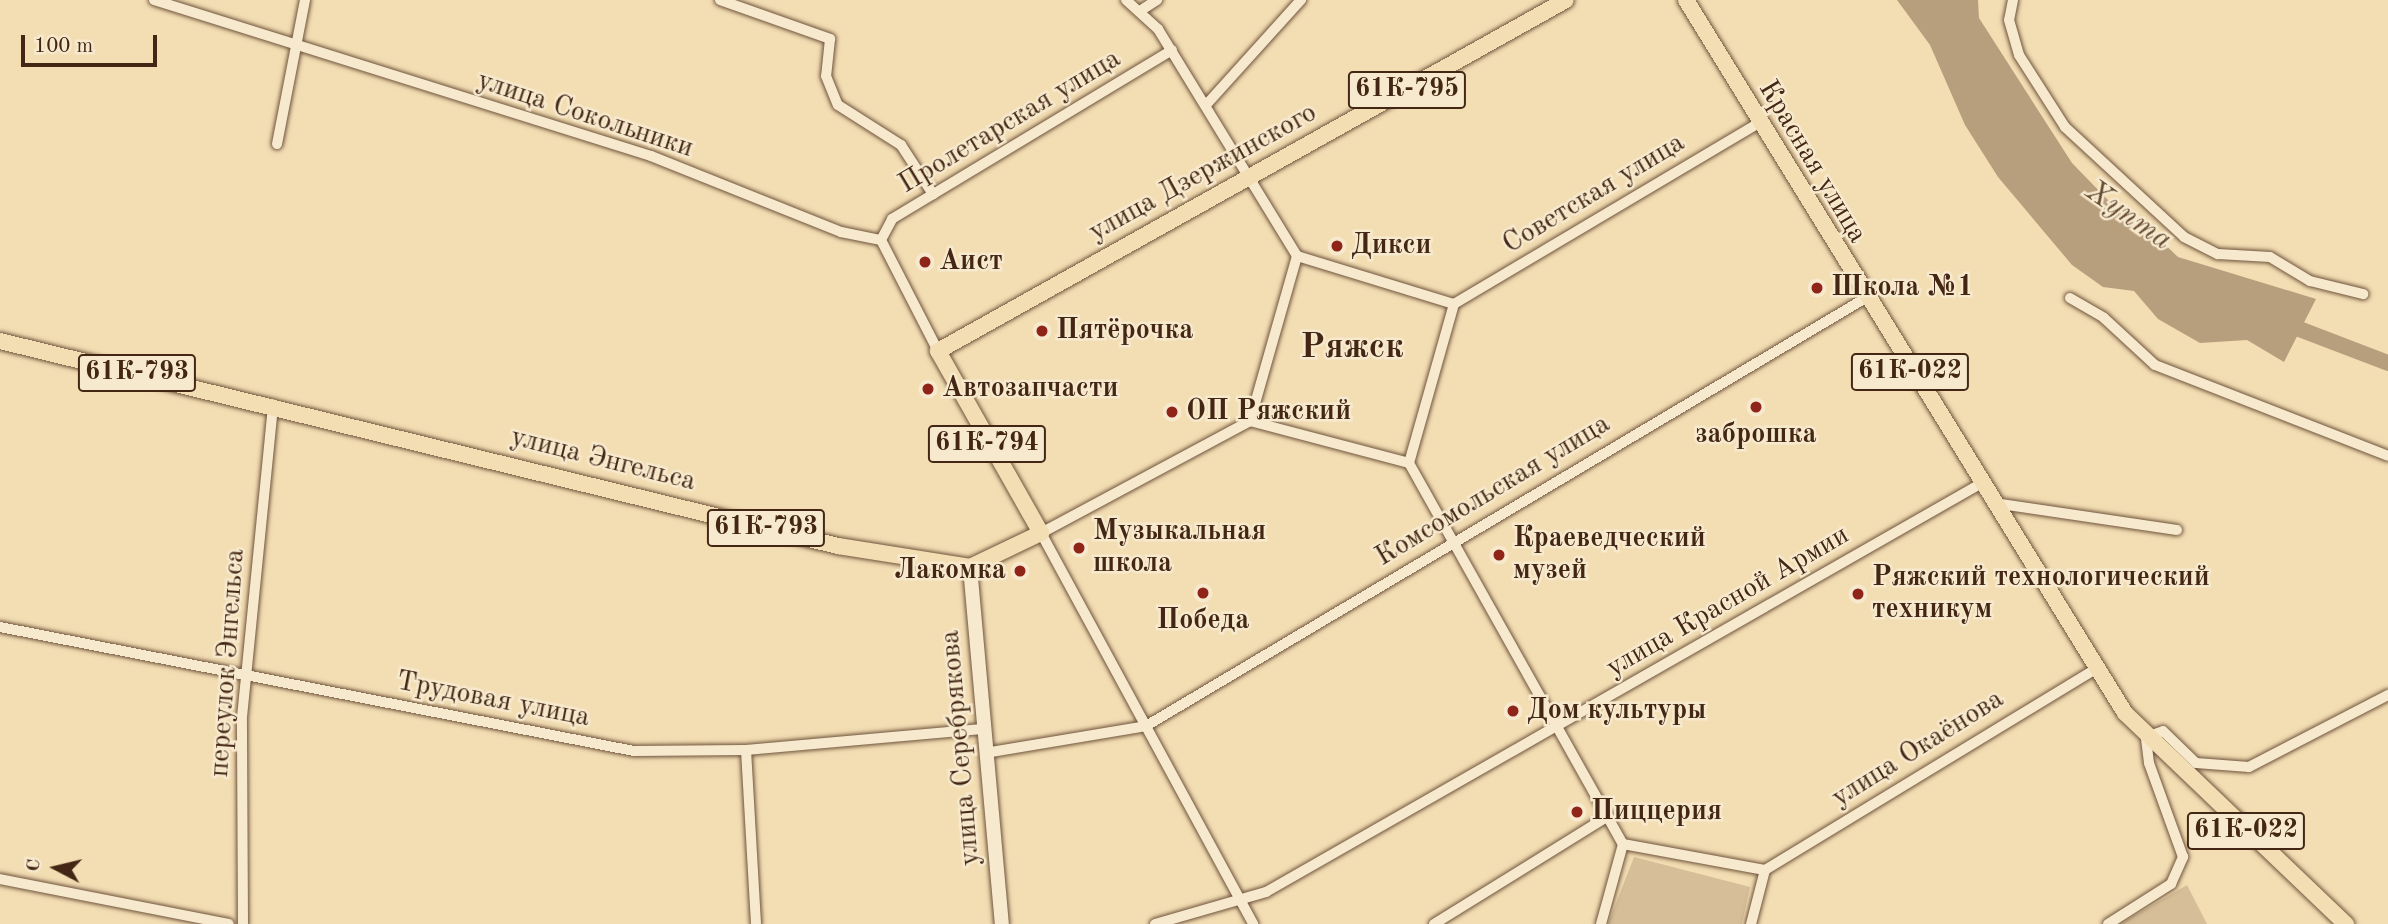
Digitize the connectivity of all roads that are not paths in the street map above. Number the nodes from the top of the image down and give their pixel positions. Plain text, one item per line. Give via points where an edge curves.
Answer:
1 (154, 0) edge
2 (305, 0) edge
3 (720, 0) edge
4 (1126, 0) edge
5 (1157, 0) edge
6 (1301, 0) edge
7 (1566, 0) edge
8 (1686, 0) edge
9 (2013, 0) edge
10 (1143, 9) junction
11 (298, 45) junction
12 (1172, 50) junction
13 (1206, 105) junction
14 (1758, 124) junction
15 (277, 144) dead end
16 (1247, 179) junction
17 (933, 194) junction
18 (881, 240) junction
19 (1297, 256) junction
20 (2363, 295) dead end
21 (2070, 298) dead end
22 (1864, 299) junction
23 (1454, 304) junction
24 (0, 341) edge
25 (938, 351) junction
26 (273, 405) junction
27 (1250, 421) junction
28 (2388, 456) edge
29 (1409, 463) junction
30 (1980, 484) junction
31 (1991, 502) junction
32 (2177, 530) dead end
33 (1041, 533) junction
34 (1455, 540) junction
35 (970, 567) junction
36 (0, 627) edge
37 (2096, 669) junction
38 (246, 675) junction
39 (2388, 695) edge
40 (1146, 726) junction
41 (1557, 726) junction
42 (982, 729) junction
43 (2146, 737) junction
44 (746, 750) junction
45 (985, 754) junction
46 (1608, 816) junction
47 (1623, 844) junction
48 (1765, 870) junction
49 (0, 878) edge
50 (1242, 903) junction
51 (229, 924) edge
52 (243, 924) edge
53 (756, 924) edge
54 (1002, 924) edge
55 (1155, 924) edge
56 (1253, 924) edge
57 (1434, 924) edge
58 (1601, 924) edge
59 (1751, 924) edge
60 (2108, 924) edge
61 (2346, 924) edge

1 - 11 street, улица Сокольники
2 - 11 street
3 - 17 street via 830,39 826,76 838,105 901,145
4 - 10 street
5 - 10 street
6 - 13 street
7 - 16 main road, улица Дзержинского / 61К-795
8 - 14 main road, Красная улица / 61К-022
9 - 20 street via 2009,20 2019,55 2066,127 2184,237 2218,254 2270,257 2310,281
10 - 12 street
11 - 15 street
11 - 18 street, улица Сокольники via 651,156 841,232
12 - 13 street
12 - 17 street, Пролетарская улица
13 - 16 street
14 - 22 main road, Красная улица / 61К-022
14 - 23 street, Советская улица
16 - 19 street
16 - 25 main road, улица Дзержинского / 61К-795
17 - 18 street, Пролетарская улица via 892,219
18 - 25 street
19 - 23 street
19 - 27 street
21 - 28 street via 2104,318 2129,348 2155,365
22 - 30 main road, Красная улица / 61К-022
22 - 34 street, Комсомольская улица
23 - 29 street
24 - 26 main road, улица Энгельса / 61К-793
25 - 33 main road, 61К-794
26 - 35 main road, улица Энгельса / 61К-793 via 838,546
26 - 38 street, переулок Энгельса
27 - 29 street
27 - 33 street
29 - 34 street
30 - 31 main road, Красная улица / 61К-022
30 - 41 street, улица Красной Армии
31 - 32 street
31 - 37 main road, Красная улица / 61К-022
33 - 35 main road
33 - 40 street
34 - 40 street, Комсомольская улица
34 - 41 street
35 - 42 main road, улица Серебрякова
36 - 38 street, Трудовая улица
37 - 43 main road, Красная улица / 61К-022
37 - 48 street, улица Окаёнова
38 - 44 street, Трудовая улица via 634,751
38 - 52 street, переулок Энгельса
39 - 43 street via 2249,767 2196,763 2163,731
40 - 45 street
40 - 50 street
41 - 46 street
41 - 50 street, улица Красной Армии
42 - 44 street, Трудовая улица
42 - 45 main road, улица Серебрякова
43 - 60 street via 2149,763 2181,839 2183,858 2171,884
43 - 61 main road, 61К-022
44 - 53 street
45 - 54 main road, улица Серебрякова
46 - 47 street
46 - 57 street
47 - 48 street
47 - 58 street
48 - 59 street
49 - 51 street
50 - 55 street, улица Красной Армии
50 - 56 street

